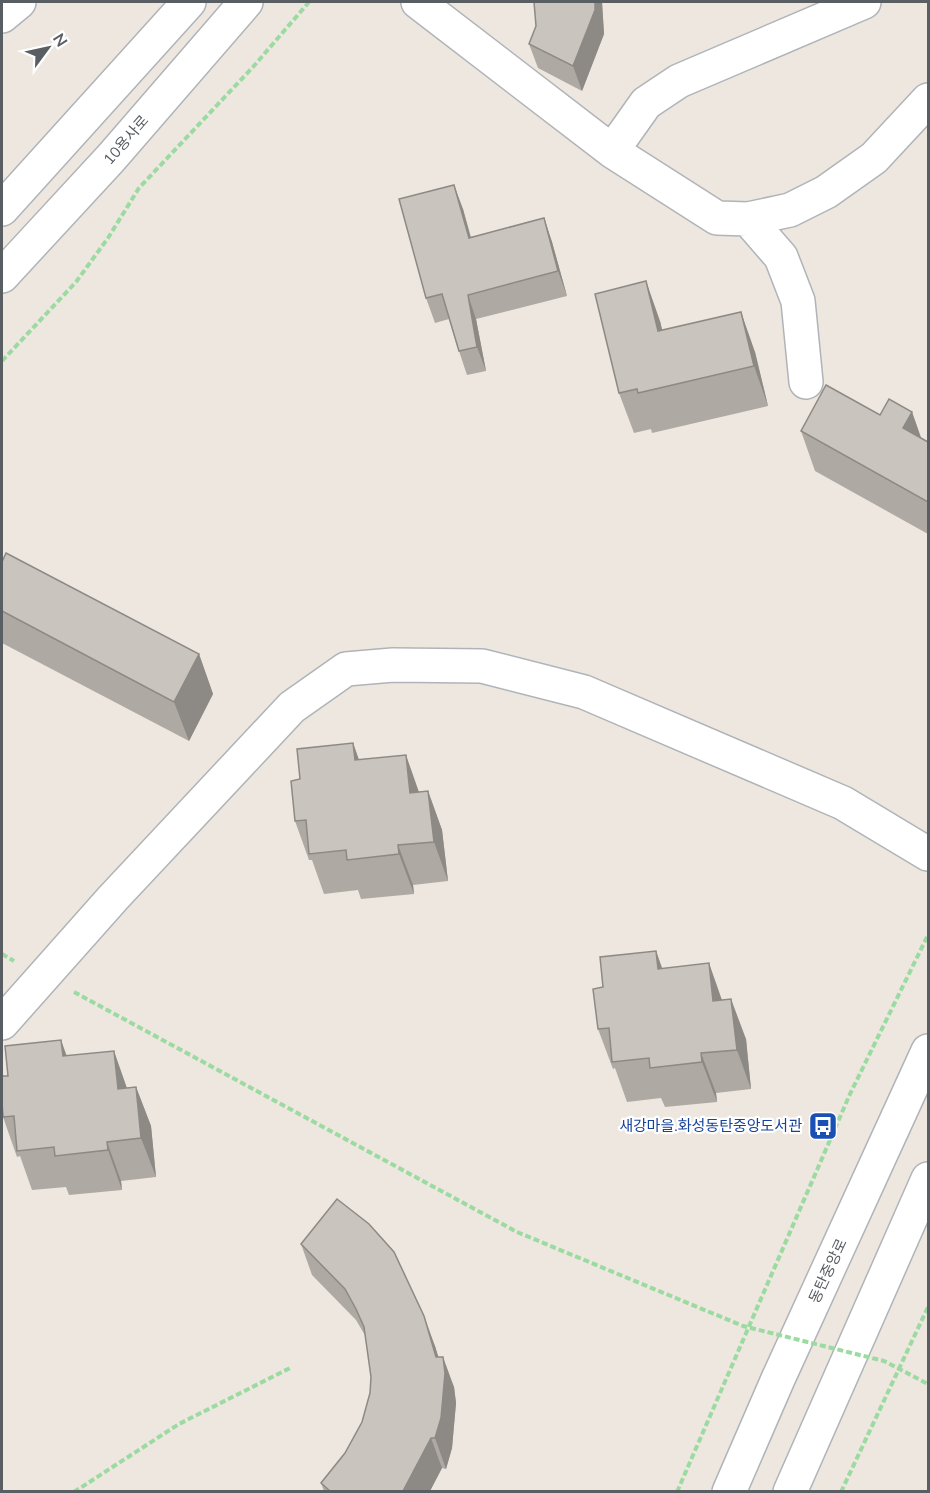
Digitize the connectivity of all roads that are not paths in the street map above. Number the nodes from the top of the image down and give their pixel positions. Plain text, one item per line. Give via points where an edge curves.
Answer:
1 (19, 2) edge
2 (189, 2) edge
3 (246, 2) edge
4 (418, 2) edge
5 (864, 2) edge
6 (2, 16) edge
7 (928, 100) edge
8 (612, 151) junction
9 (2, 209) edge
10 (748, 219) junction
11 (2, 276) edge
12 (806, 382) dead end
13 (928, 854) edge
14 (2, 1023) edge
15 (928, 1051) edge
16 (928, 1179) edge
17 (729, 1491) edge
18 (790, 1491) edge

1 - 6 street
2 - 9 street
3 - 11 street, 10용사로
4 - 8 street
5 - 8 street via 679,81 646,103
7 - 10 street via 874,159 826,192 790,210
8 - 10 street via 717,218
10 - 12 street via 781,257 798,301
13 - 14 street via 843,803 584,692 483,666 346,669 292,707
15 - 17 street, 동탄중앙로
16 - 18 street

